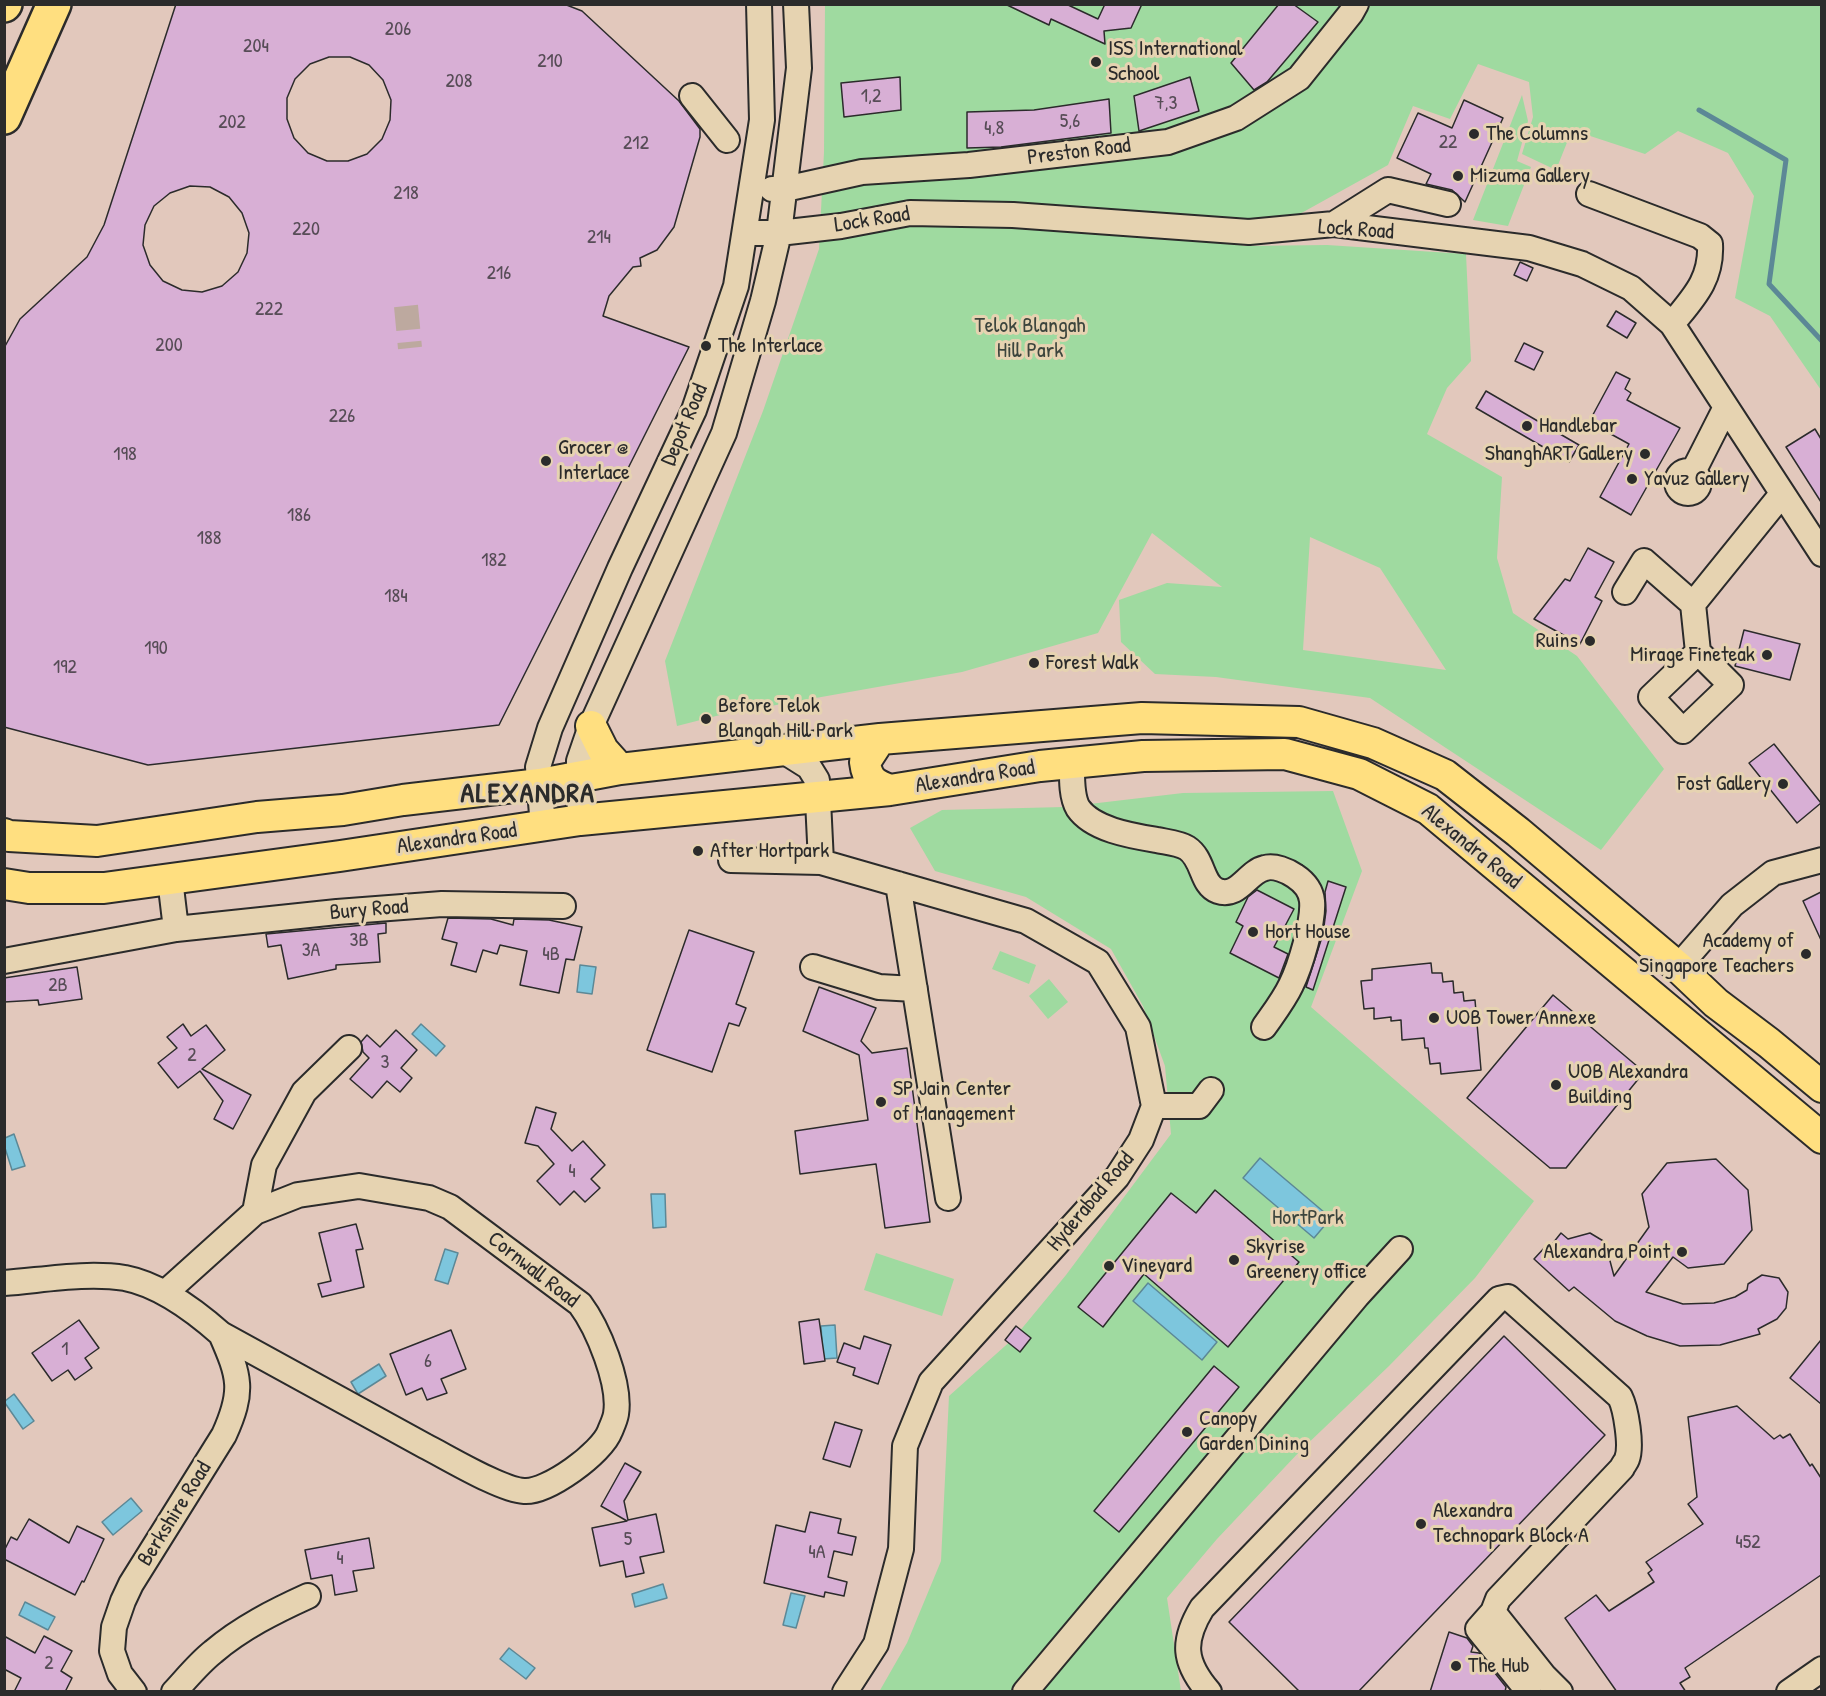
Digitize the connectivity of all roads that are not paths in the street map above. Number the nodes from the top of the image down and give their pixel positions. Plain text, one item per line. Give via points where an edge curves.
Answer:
1 (54, 4) edge
2 (759, 4) edge
3 (796, 4) edge
4 (1356, 4) edge
5 (692, 96) dead end
6 (4, 117) edge
7 (727, 140) dead end
8 (785, 189) junction
9 (752, 190) junction
10 (1589, 194) dead end
11 (1448, 204) dead end
12 (1334, 224) junction
13 (746, 233) junction
14 (779, 233) junction
15 (1672, 324) junction
16 (1726, 407) junction
17 (1693, 472) dead end
18 (1782, 494) junction
19 (1821, 554) edge
20 (1625, 592) dead end
21 (1693, 604) junction
22 (1698, 651) dead end
23 (591, 726) junction
24 (880, 739) junction
25 (782, 750) junction
26 (1072, 763) junction
27 (620, 769) junction
28 (579, 775) junction
29 (540, 783) junction
30 (890, 790) junction
31 (817, 797) junction
32 (580, 820) junction
33 (543, 826) junction
34 (4, 834) edge
35 (731, 860) dead end
36 (1821, 860) edge
37 (821, 862) junction
38 (170, 879) junction
39 (898, 884) junction
40 (13, 889) edge
41 (563, 906) dead end
42 (176, 929) junction
43 (4, 961) edge
44 (813, 967) dead end
45 (1678, 967) junction
46 (915, 989) junction
47 (1716, 1003) junction
48 (1264, 1027) dead end
49 (350, 1048) dead end
50 (1731, 1062) junction
51 (1821, 1087) edge
52 (1211, 1090) dead end
53 (1154, 1106) junction
54 (1821, 1138) edge
55 (948, 1198) dead end
56 (255, 1212) junction
57 (1400, 1249) dead end
58 (4, 1283) edge
59 (165, 1293) junction
60 (221, 1334) junction
61 (308, 1596) dead end
62 (1493, 1612) junction
63 (1821, 1669) edge
64 (134, 1692) edge
65 (174, 1692) edge
66 (845, 1692) edge
67 (1025, 1692) edge
68 (1209, 1692) edge
69 (1529, 1692) edge
70 (1560, 1692) edge
71 (1789, 1692) edge

1 - 6 highway
2 - 9 street, Depot Road via 762,120
3 - 8 street, Depot Road via 799,68
4 - 8 street, Preston Road via 1299,78 1236,118 1168,142 969,165 862,172
5 - 7 street
8 - 9 street, Preston Road
8 - 14 street, Depot Road
9 - 13 street, Depot Road
10 - 15 street via 1700,236 1710,244 1703,285
11 - 12 street via 1388,190
12 - 14 street, Lock Road via 1249,232 1013,214 910,213
12 - 15 street, Lock Road via 1529,248 1582,264 1631,288
13 - 14 street, Lock Road
13 - 29 street, Depot Road via 736,286 694,410 550,728 538,766
14 - 23 street, Depot Road via 724,433
15 - 16 street, Lock Road
16 - 17 street
16 - 18 street, Lock Road
18 - 19 street, Lock Road
18 - 21 street
20 - 21 street via 1644,561
21 - 22 street
23 - 27 main road via 603,750
23 - 28 street, Depot Road via 579,762
24 - 25 main road, Alexandra Road
24 - 30 main road via 865,762 867,774 874,784
24 - 45 main road, Alexandra Road via 1142,718 1299,722 1373,743 1445,775
25 - 27 main road, Alexandra Road
25 - 31 street via 809,767 817,780
26 - 30 main road, Alexandra Road
26 - 48 street via 1078,808 1112,830 1184,846 1196,855 1207,884 1217,891 1238,888 1265,868 1292,874 1306,885 1312,901 1307,936 1291,985
26 - 50 main road, Alexandra Road via 1143,756 1285,754 1359,774 1428,809
27 - 28 main road, Alexandra Road
28 - 29 main road, Alexandra Road
28 - 32 street, Depot Road
29 - 33 street, Depot Road
29 - 34 main road, Alexandra Road via 343,810 257,817 97,841
30 - 31 main road, Alexandra Road
31 - 32 main road, Alexandra Road
31 - 37 street
32 - 33 main road, Alexandra Road
33 - 38 main road, Alexandra Road
35 - 37 street
36 - 45 street via 1773,873 1732,905
37 - 39 street
38 - 40 main road, Alexandra Road via 104,888
38 - 42 street
39 - 46 street
39 - 53 street via 1026,921 1098,962 1137,1027
41 - 42 street, Bury Road via 442,904
42 - 43 street, Bury Road
44 - 46 street via 879,987
45 - 47 main road, Alexandra Road
46 - 55 street
47 - 50 main road via 1737,1041
47 - 51 main road, Alexandra Road
49 - 56 street via 304,1092 264,1165
50 - 54 main road, Alexandra Road
52 - 53 street via 1199,1106
53 - 66 street, Hyderabad Road via 1141,1140 1117,1177 931,1382 905,1446 901,1549 876,1644
56 - 59 street, Cornwall Road
56 - 60 street, Cornwall Road via 298,1195 359,1186 429,1197 450,1207 580,1304 599,1337 616,1390 616,1414 608,1437 593,1456 539,1490 522,1491 452,1460
57 - 67 street
58 - 59 street, Cornwall Road via 92,1276 127,1279
59 - 60 street, Cornwall Road
60 - 64 street, Berkshire Road via 236,1368 239,1391 234,1414 131,1584 114,1627 112,1651 120,1674
61 - 65 street via 237,1634 212,1652
62 - 68 street via 1498,1599 1627,1459 1629,1448 1625,1407 1620,1397 1513,1300 1504,1297 1202,1608 1186,1641 1194,1670
62 - 69 street via 1478,1629
62 - 70 street
63 - 71 street

